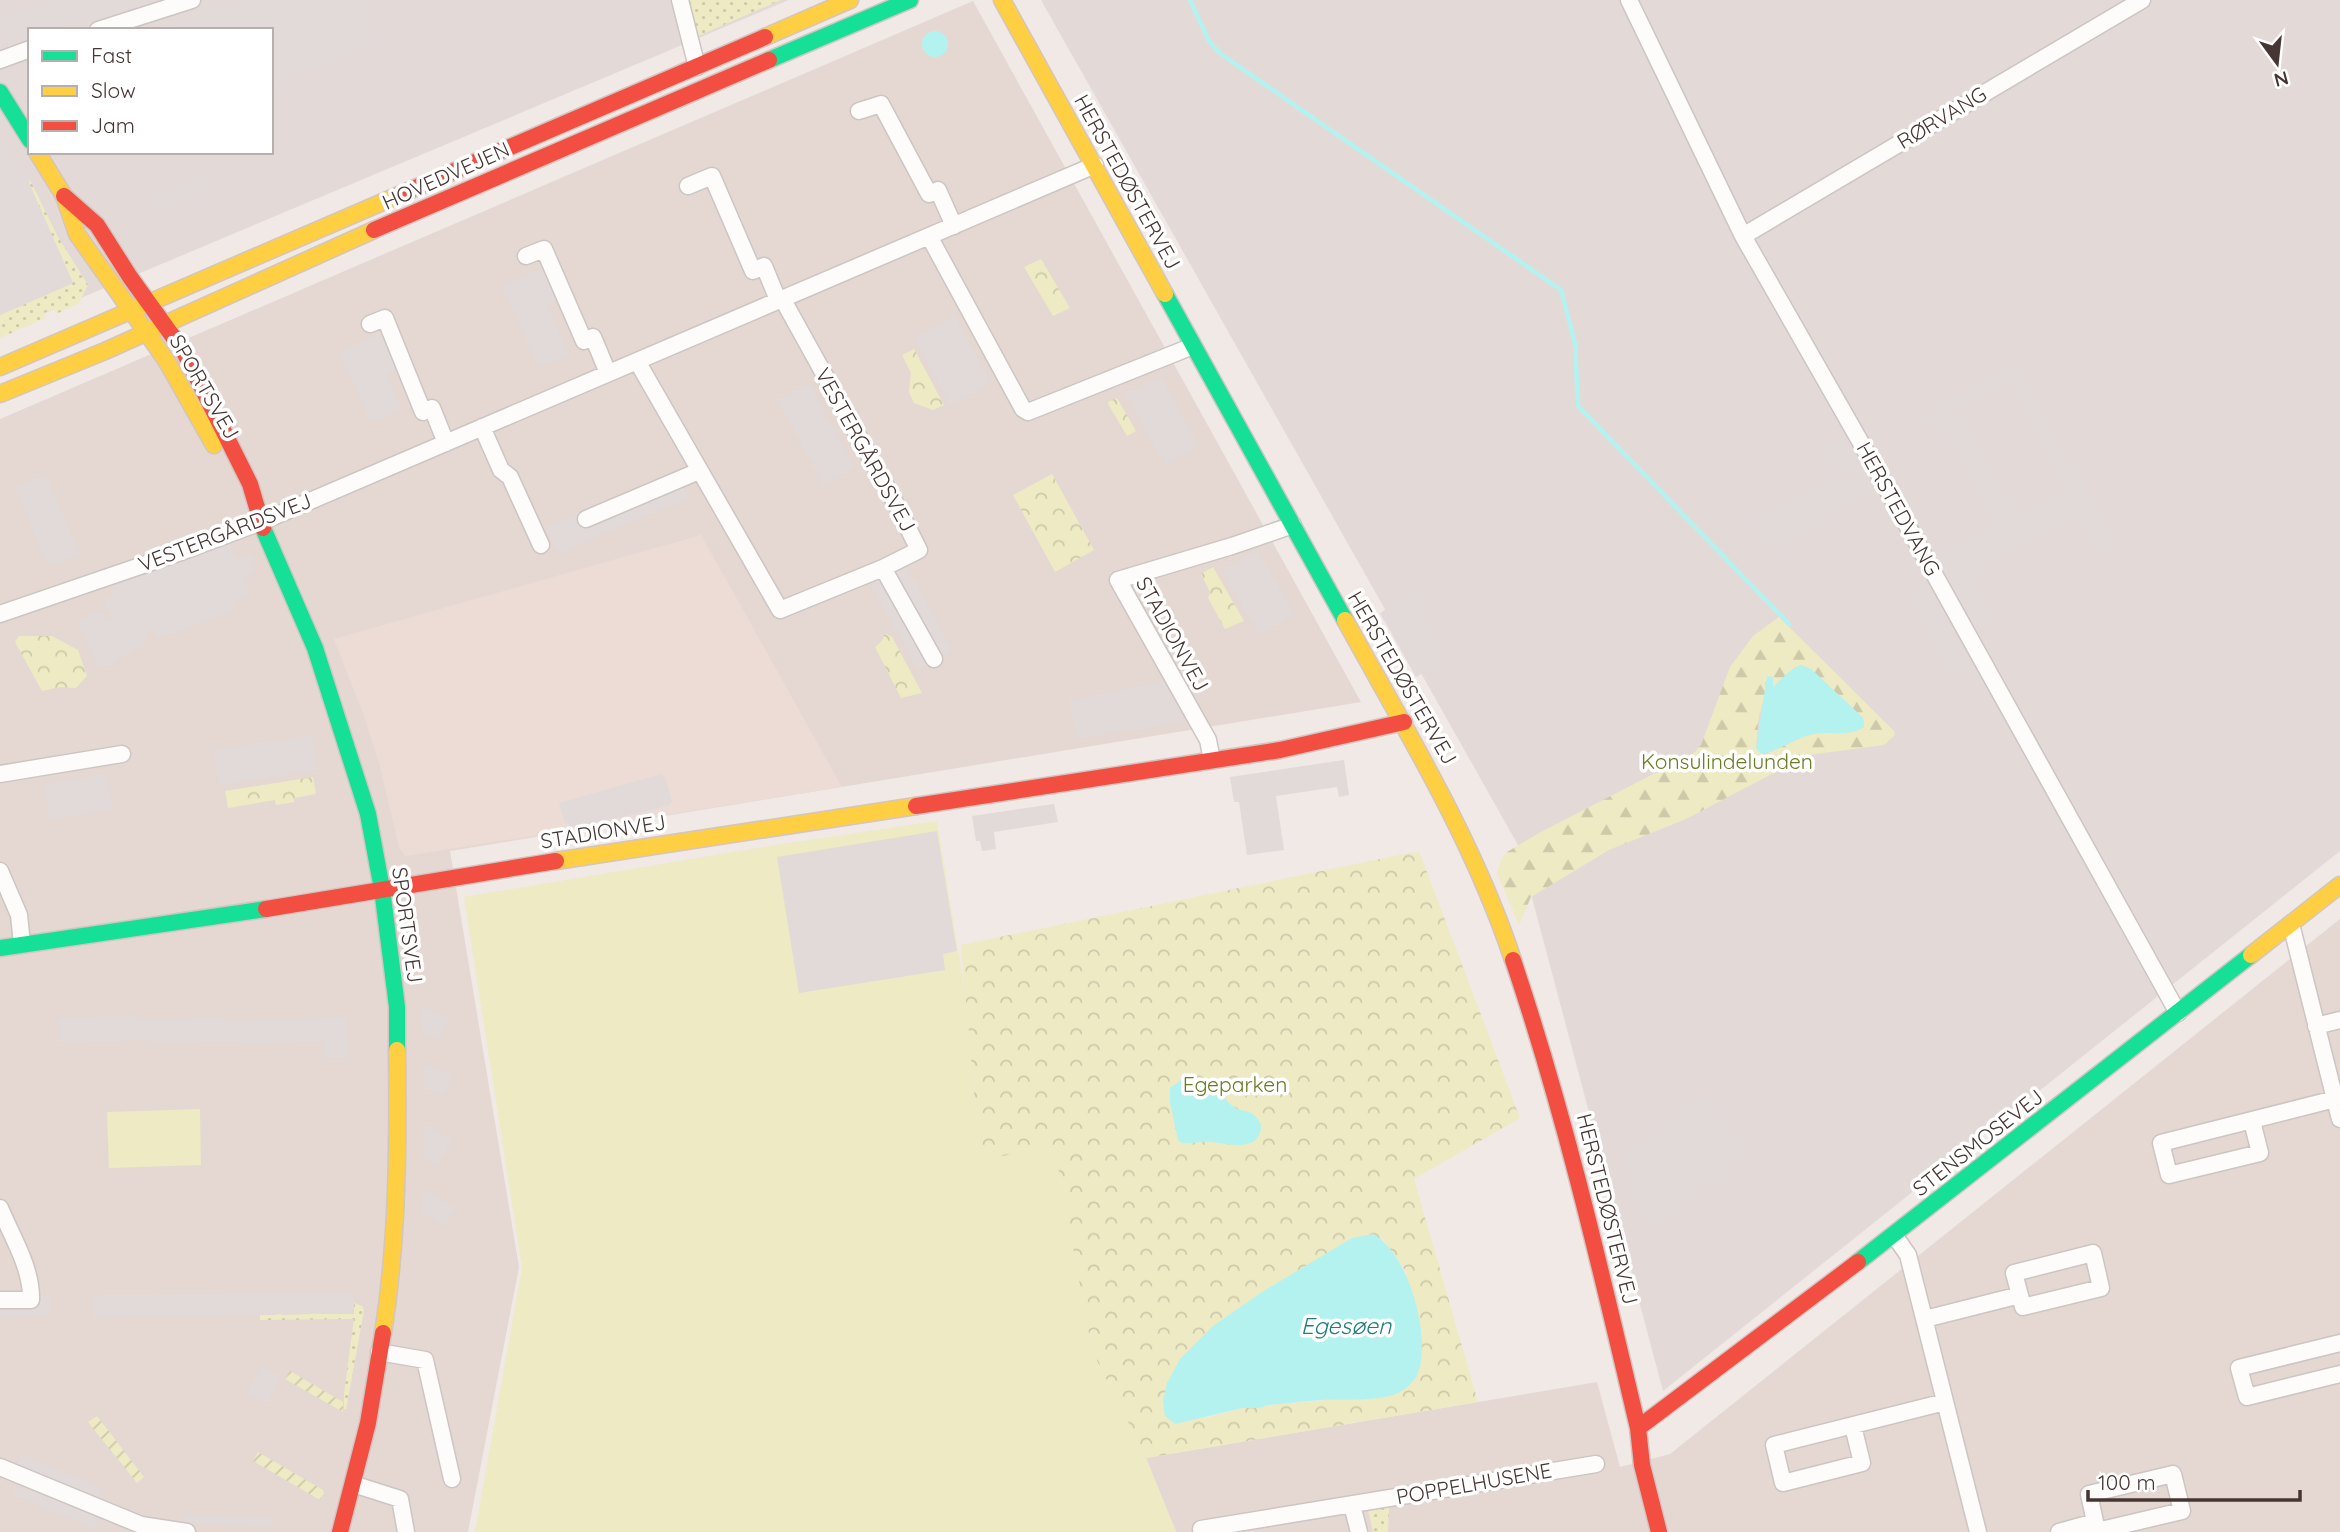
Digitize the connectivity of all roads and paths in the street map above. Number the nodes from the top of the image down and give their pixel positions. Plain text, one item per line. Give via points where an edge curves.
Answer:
1 (192, 0) edge
2 (680, 0) edge
3 (850, 0) edge
4 (910, 0) edge
5 (1002, 0) edge
6 (1629, 0) edge
7 (2141, 0) edge
8 (104, 28) edge
9 (28, 50) edge
10 (0, 60) edge
11 (697, 67) junction
12 (0, 92) edge
13 (859, 111) dead end
14 (28, 137) edge
15 (38, 154) edge
16 (1095, 165) junction
17 (688, 186) dead end
18 (64, 196) junction
19 (954, 226) junction
20 (929, 236) junction
21 (1743, 236) junction
22 (526, 256) dead end
23 (780, 299) junction
24 (148, 303) junction
25 (130, 310) junction
26 (164, 324) junction
27 (369, 324) dead end
28 (146, 332) junction
29 (1193, 346) junction
30 (637, 361) junction
31 (0, 367) edge
32 (608, 373) junction
33 (0, 394) edge
34 (482, 427) junction
35 (446, 443) junction
36 (699, 471) junction
37 (586, 519) dead end
38 (261, 522) junction
39 (1293, 525) junction
40 (541, 545) dead end
41 (883, 568) junction
42 (0, 614) edge
43 (934, 659) dead end
44 (1404, 722) junction
45 (122, 754) dead end
46 (1212, 760) junction
47 (0, 774) edge
48 (0, 870) edge
49 (2340, 885) edge
50 (382, 889) junction
51 (2291, 924) junction
52 (22, 944) junction
53 (0, 948) edge
54 (2178, 1013) junction
55 (2340, 1020) edge
56 (2316, 1026) junction
57 (2335, 1099) junction
58 (2340, 1119) edge
59 (2252, 1121) junction
60 (0, 1208) edge
61 (1894, 1235) junction
62 (2020, 1295) junction
63 (0, 1300) edge
64 (1925, 1320) junction
65 (2340, 1343) edge
66 (379, 1352) junction
67 (2340, 1374) edge
68 (1945, 1402) junction
69 (1853, 1426) junction
70 (1638, 1428) junction
71 (1596, 1464) dead end
72 (0, 1467) edge
73 (452, 1479) dead end
74 (353, 1484) junction
75 (1352, 1505) junction
76 (2095, 1522) junction
77 (1201, 1529) dead end
78 (187, 1532) edge
79 (340, 1532) edge
80 (406, 1532) edge
81 (1359, 1532) edge
82 (1659, 1532) edge
83 (1673, 1532) edge
84 (1978, 1532) edge
85 (2059, 1532) edge

1 - 8 street
2 - 11 street
3 - 11 street, HOVEDVEJEN
4 - 26 street, HOVEDVEJEN via 458,192
5 - 16 street, HERSTEDØSTERVEJ
6 - 21 street, HERSTEDVANG
7 - 21 street, RØRVANG
9 - 10 street
11 - 24 street, HOVEDVEJEN
12 - 14 street
13 - 19 street via 881,104 929,194 938,190
15 - 18 street
16 - 19 street, VESTERGÅRDSVEJ
16 - 29 street, HERSTEDØSTERVEJ
17 - 23 street, VESTERGÅRDSVEJ via 712,176 753,271 764,266
18 - 24 street, SPORTSVEJ via 97,225
18 - 25 street, SPORTSVEJ via 77,234
19 - 20 street, VESTERGÅRDSVEJ
20 - 23 street, VESTERGÅRDSVEJ
20 - 29 street via 1023,410 1028,412
21 - 54 street, HERSTEDVANG
22 - 32 street via 544,249 584,341 593,337
23 - 30 street, VESTERGÅRDSVEJ
23 - 41 street, VESTERGÅRDSVEJ via 919,550
24 - 25 street, HOVEDVEJEN
24 - 26 street, SPORTSVEJ
25 - 28 street, SPORTSVEJ
25 - 31 street, HOVEDVEJEN
26 - 28 street, HOVEDVEJEN
26 - 38 street, SPORTSVEJ via 184,352 250,484
27 - 35 street via 385,318 423,412 432,408
28 - 33 street, HOVEDVEJEN
28 - 38 street, SPORTSVEJ
29 - 39 street, HERSTEDØSTERVEJ
30 - 32 street, VESTERGÅRDSVEJ
30 - 36 street, VESTERGÅRDSVEJ
32 - 34 street, VESTERGÅRDSVEJ
34 - 35 street, VESTERGÅRDSVEJ
34 - 40 street
35 - 38 street, VESTERGÅRDSVEJ
36 - 37 street
36 - 41 street, VESTERGÅRDSVEJ via 780,610
38 - 42 street, VESTERGÅRDSVEJ
38 - 50 street, SPORTSVEJ via 315,648 349,749 368,814
39 - 44 street, HERSTEDØSTERVEJ
39 - 46 street, STADIONVEJ via 1118,580 1208,740
41 - 43 street
44 - 46 street, STADIONVEJ
44 - 70 street, HERSTEDØSTERVEJ via 1486,887 1535,1019
45 - 47 street
46 - 50 street, STADIONVEJ
48 - 52 street via 19,915
49 - 51 street, STENSMOSEVEJ
50 - 52 street, STADIONVEJ
50 - 66 street, SPORTSVEJ via 397,1007 399,1137 390,1284
51 - 54 street, STENSMOSEVEJ
51 - 56 street
52 - 53 street, STADIONVEJ
54 - 61 street, STENSMOSEVEJ
55 - 56 street
56 - 57 street
57 - 58 street
57 - 59 street
59 - 59 street via 2161,1143 2169,1175 2260,1153
60 - 63 street via 30,1278 31,1300
61 - 64 street via 1908,1255
61 - 70 street, STENSMOSEVEJ
62 - 62 street via 2023,1307 2101,1288 2093,1253 2014,1273
62 - 64 street
64 - 68 street
65 - 67 street via 2239,1368 2247,1397
66 - 73 street via 425,1360
66 - 74 street, SPORTSVEJ
68 - 69 street
68 - 84 street
69 - 69 street via 1773,1445 1783,1483 1862,1463
70 - 82 street, HERSTEDØSTERVEJ
70 - 83 street, HERSTEDØSTERVEJ via 1655,1462
71 - 75 street, POPPELHUSENE
72 - 78 street via 141,1525
74 - 79 street, SPORTSVEJ
74 - 80 street via 400,1499
75 - 77 street, POPPELHUSENE
75 - 81 street
76 - 76 street via 2097,1531 2182,1511 2174,1474 2089,1494
76 - 85 street

